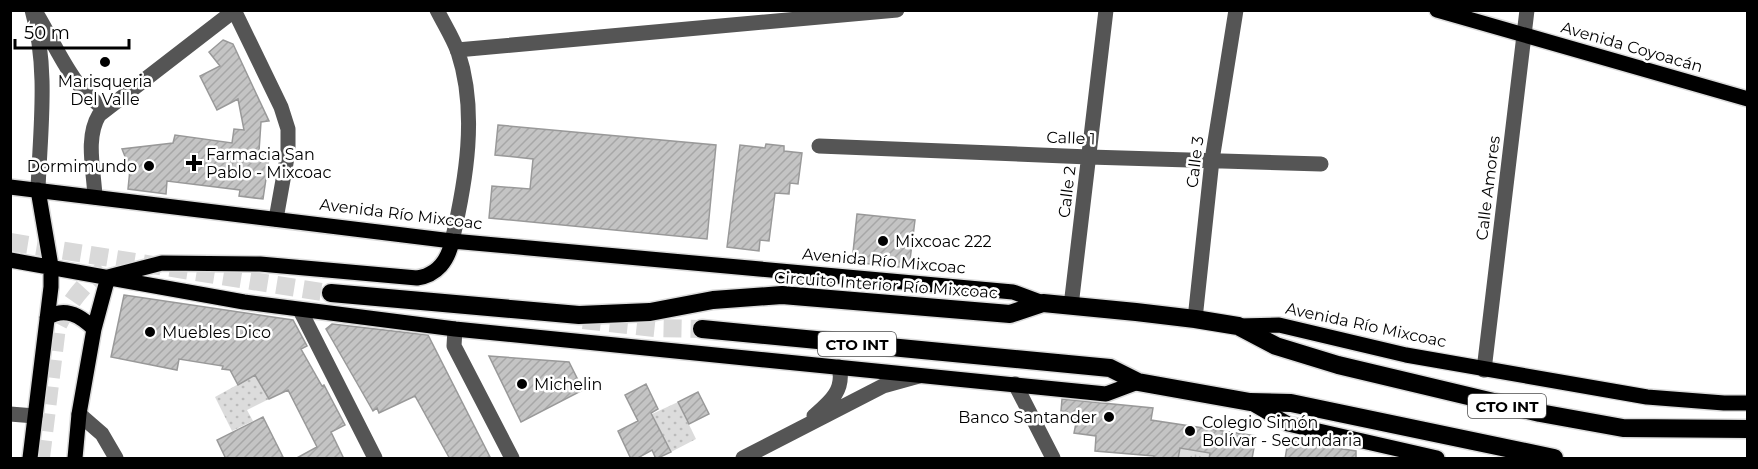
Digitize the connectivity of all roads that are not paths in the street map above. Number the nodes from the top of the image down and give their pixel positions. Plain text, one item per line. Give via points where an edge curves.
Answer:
1 (34, 10) edge
2 (437, 10) edge
3 (897, 10) edge
4 (1106, 10) edge
5 (1236, 10) edge
6 (1437, 10) edge
7 (1527, 10) edge
8 (235, 11) edge
9 (843, 13) edge
10 (1524, 35) junction
11 (457, 50) junction
12 (1748, 99) edge
13 (106, 109) junction
14 (819, 146) dead end
15 (1089, 157) junction
16 (1212, 160) junction
17 (1321, 164) dead end
18 (10, 187) edge
19 (38, 190) junction
20 (95, 197) junction
21 (276, 219) junction
22 (452, 241) junction
23 (10, 260) edge
24 (51, 266) junction
25 (108, 277) junction
26 (331, 292) tunnel mouth
27 (1043, 303) junction
28 (1071, 306) junction
29 (300, 310) junction
30 (47, 318) junction
31 (1195, 320) junction
32 (1238, 326) junction
33 (94, 329) junction
34 (455, 329) junction
35 (702, 329) tunnel mouth
36 (839, 367) junction
37 (1484, 370) junction
38 (922, 375) junction
39 (1138, 382) junction
40 (1015, 384) junction
41 (1250, 402) junction
42 (1748, 403) edge
43 (10, 414) edge
44 (79, 414) junction
45 (35, 416) junction
46 (1748, 429) edge
47 (798, 430) junction
48 (30, 459) edge
49 (75, 459) edge
50 (116, 459) edge
51 (375, 459) edge
52 (512, 459) edge
53 (743, 459) edge
54 (1053, 459) edge
55 (1437, 459) edge
56 (1554, 459) edge

1 - 13 street via 82,90
1 - 19 street via 42,66
2 - 11 street
3 - 9 street
4 - 15 street, Calle 2
5 - 16 street, Calle 3
6 - 10 main road, Avenida Coyoacán
7 - 10 street, Calle Amores
8 - 13 street
8 - 21 street via 288,129 288,152
9 - 11 street
10 - 12 main road, Avenida Coyoacán
10 - 37 street, Calle Amores
11 - 22 street via 468,104 468,143
13 - 20 street via 95,123 91,137
14 - 15 street, Calle 1
15 - 16 street, Calle 1
15 - 28 street, Calle 2
16 - 17 street, Calle 1
16 - 31 street, Calle 3
18 - 19 main road, Avenida Río Mixcoac / CTO INT
19 - 20 main road, Avenida Río Mixcoac / CTO INT
19 - 24 main road
20 - 21 main road, Avenida Río Mixcoac / CTO INT
21 - 22 main road, Avenida Río Mixcoac / CTO INT
22 - 25 main road via 442,265 417,278 260,264 162,263
22 - 27 main road, Avenida Río Mixcoac / CTO INT via 1012,292
23 - 24 main road, CTO INT
24 - 25 main road, CTO INT
24 - 30 main road
25 - 29 main road, CTO INT
25 - 33 main road
26 - 27 highway, Circuito Interior Río Mixcoac / CTO INT via 579,315 650,312 713,300 783,295 1010,314
27 - 28 highway, Avenida Río Mixcoac / CTO INT
28 - 31 highway, Avenida Río Mixcoac / CTO INT
29 - 34 main road, CTO INT
29 - 51 street
30 - 33 main road via 54,313 67,313 82,317
30 - 45 main road
31 - 32 highway, Avenida Río Mixcoac / CTO INT
32 - 37 main road, Avenida Río Mixcoac / CTO INT via 1279,325
32 - 46 highway, CTO INT via 1276,346 1338,365 1540,413 1623,428
33 - 44 main road
34 - 36 main road, CTO INT
34 - 52 street via 454,346
35 - 39 highway, CTO INT via 1110,368
36 - 38 main road, CTO INT
36 - 47 street via 837,394
37 - 42 main road, Avenida Río Mixcoac / CTO INT via 1647,397
38 - 40 main road, CTO INT
38 - 47 street via 883,386
39 - 40 main road, CTO INT via 1106,394
39 - 41 highway, CTO INT
40 - 54 street
41 - 55 main road, CTO INT via 1288,424
41 - 56 highway, CTO INT via 1292,402
43 - 45 street
44 - 49 main road
44 - 50 street via 102,434
45 - 48 main road
47 - 53 street

